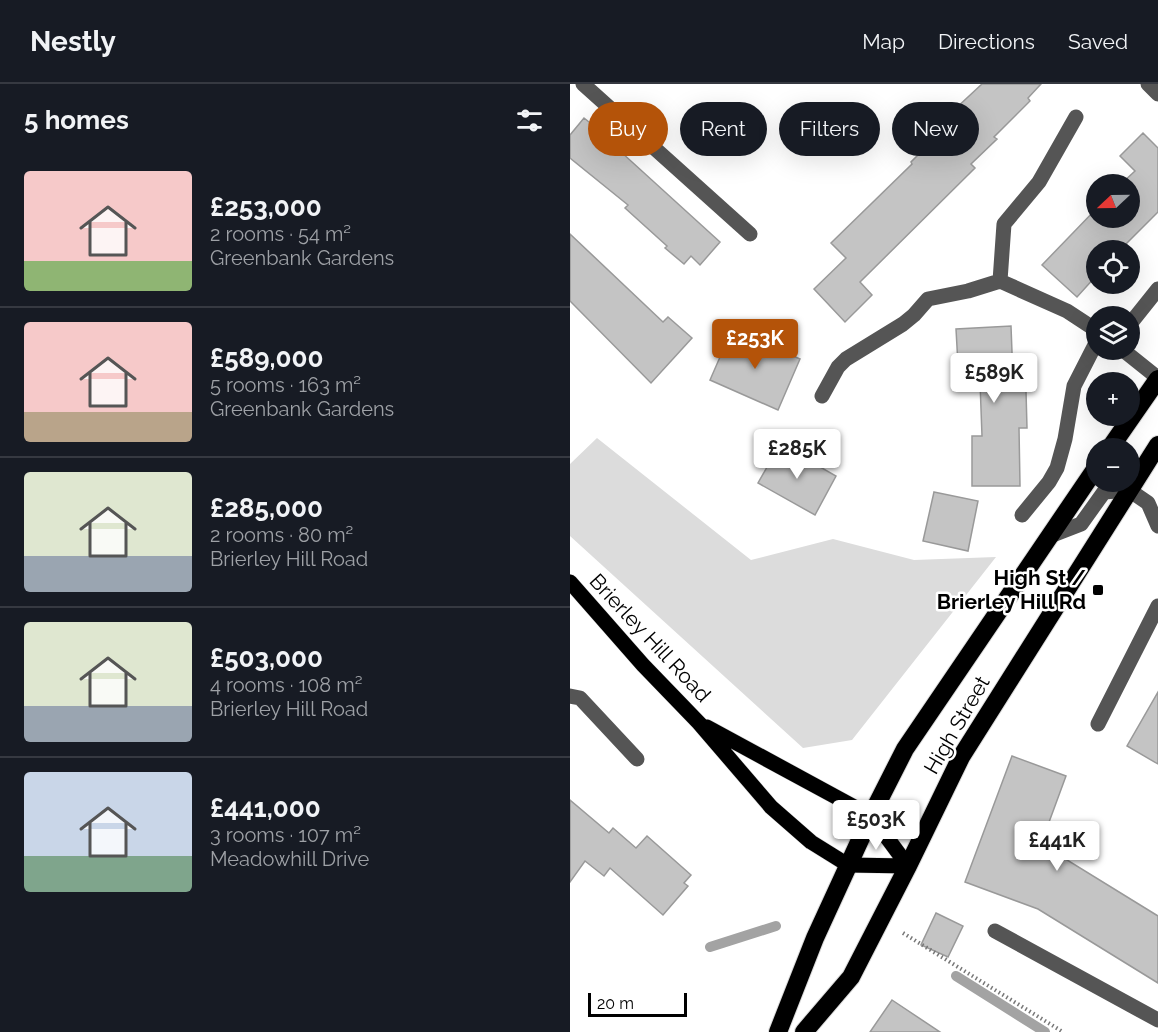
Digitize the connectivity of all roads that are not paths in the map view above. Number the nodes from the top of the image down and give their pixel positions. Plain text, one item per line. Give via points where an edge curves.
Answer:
1 (584, 84) edge
2 (1148, 84) edge
3 (1158, 94) edge
4 (1076, 117) dead end
5 (750, 234) dead end
6 (1000, 281) junction
7 (1158, 289) edge
8 (1140, 312) edge
9 (1086, 323) edge
10 (1087, 360) edge
11 (1136, 360) edge
12 (1158, 378) edge
13 (822, 396) dead end
14 (1117, 438) edge
15 (1158, 445) edge
16 (1140, 469) edge
17 (1086, 483) edge
18 (1104, 492) edge
19 (1123, 492) edge
20 (1134, 492) edge
21 (1022, 515) dead end
22 (1158, 526) edge
23 (1050, 536) junction
24 (570, 582) edge
25 (1158, 606) edge
26 (570, 696) edge
27 (699, 723) junction
28 (1098, 724) dead end
29 (637, 759) dead end
30 (871, 816) junction
31 (848, 865) junction
32 (908, 866) junction
33 (995, 931) dead end
34 (1158, 1020) edge
35 (778, 1032) edge
36 (804, 1032) edge

1 - 5 street
2 - 3 street
4 - 6 street via 1039,182 1004,225
6 - 9 street
6 - 13 street via 928,299 903,324 846,358
7 - 8 street
10 - 21 street via 1074,386 1057,468
11 - 12 street
12 - 14 highway
15 - 16 highway, High Street
17 - 23 highway, High Street
18 - 23 street via 1081,524
19 - 32 highway, High Street via 961,757
20 - 22 street via 1148,503
23 - 30 highway, High Street via 912,738
24 - 27 main road, Brierley Hill Road
25 - 28 street
26 - 29 street via 580,698
27 - 30 main road, Brierley Hill Road
27 - 31 main road, Brierley Hill Road via 771,807 811,842
30 - 31 highway, High Street
30 - 32 main road, Brierley Hill Road
31 - 32 main road
31 - 35 highway, High Street
32 - 36 highway, High Street via 851,977
33 - 34 street

